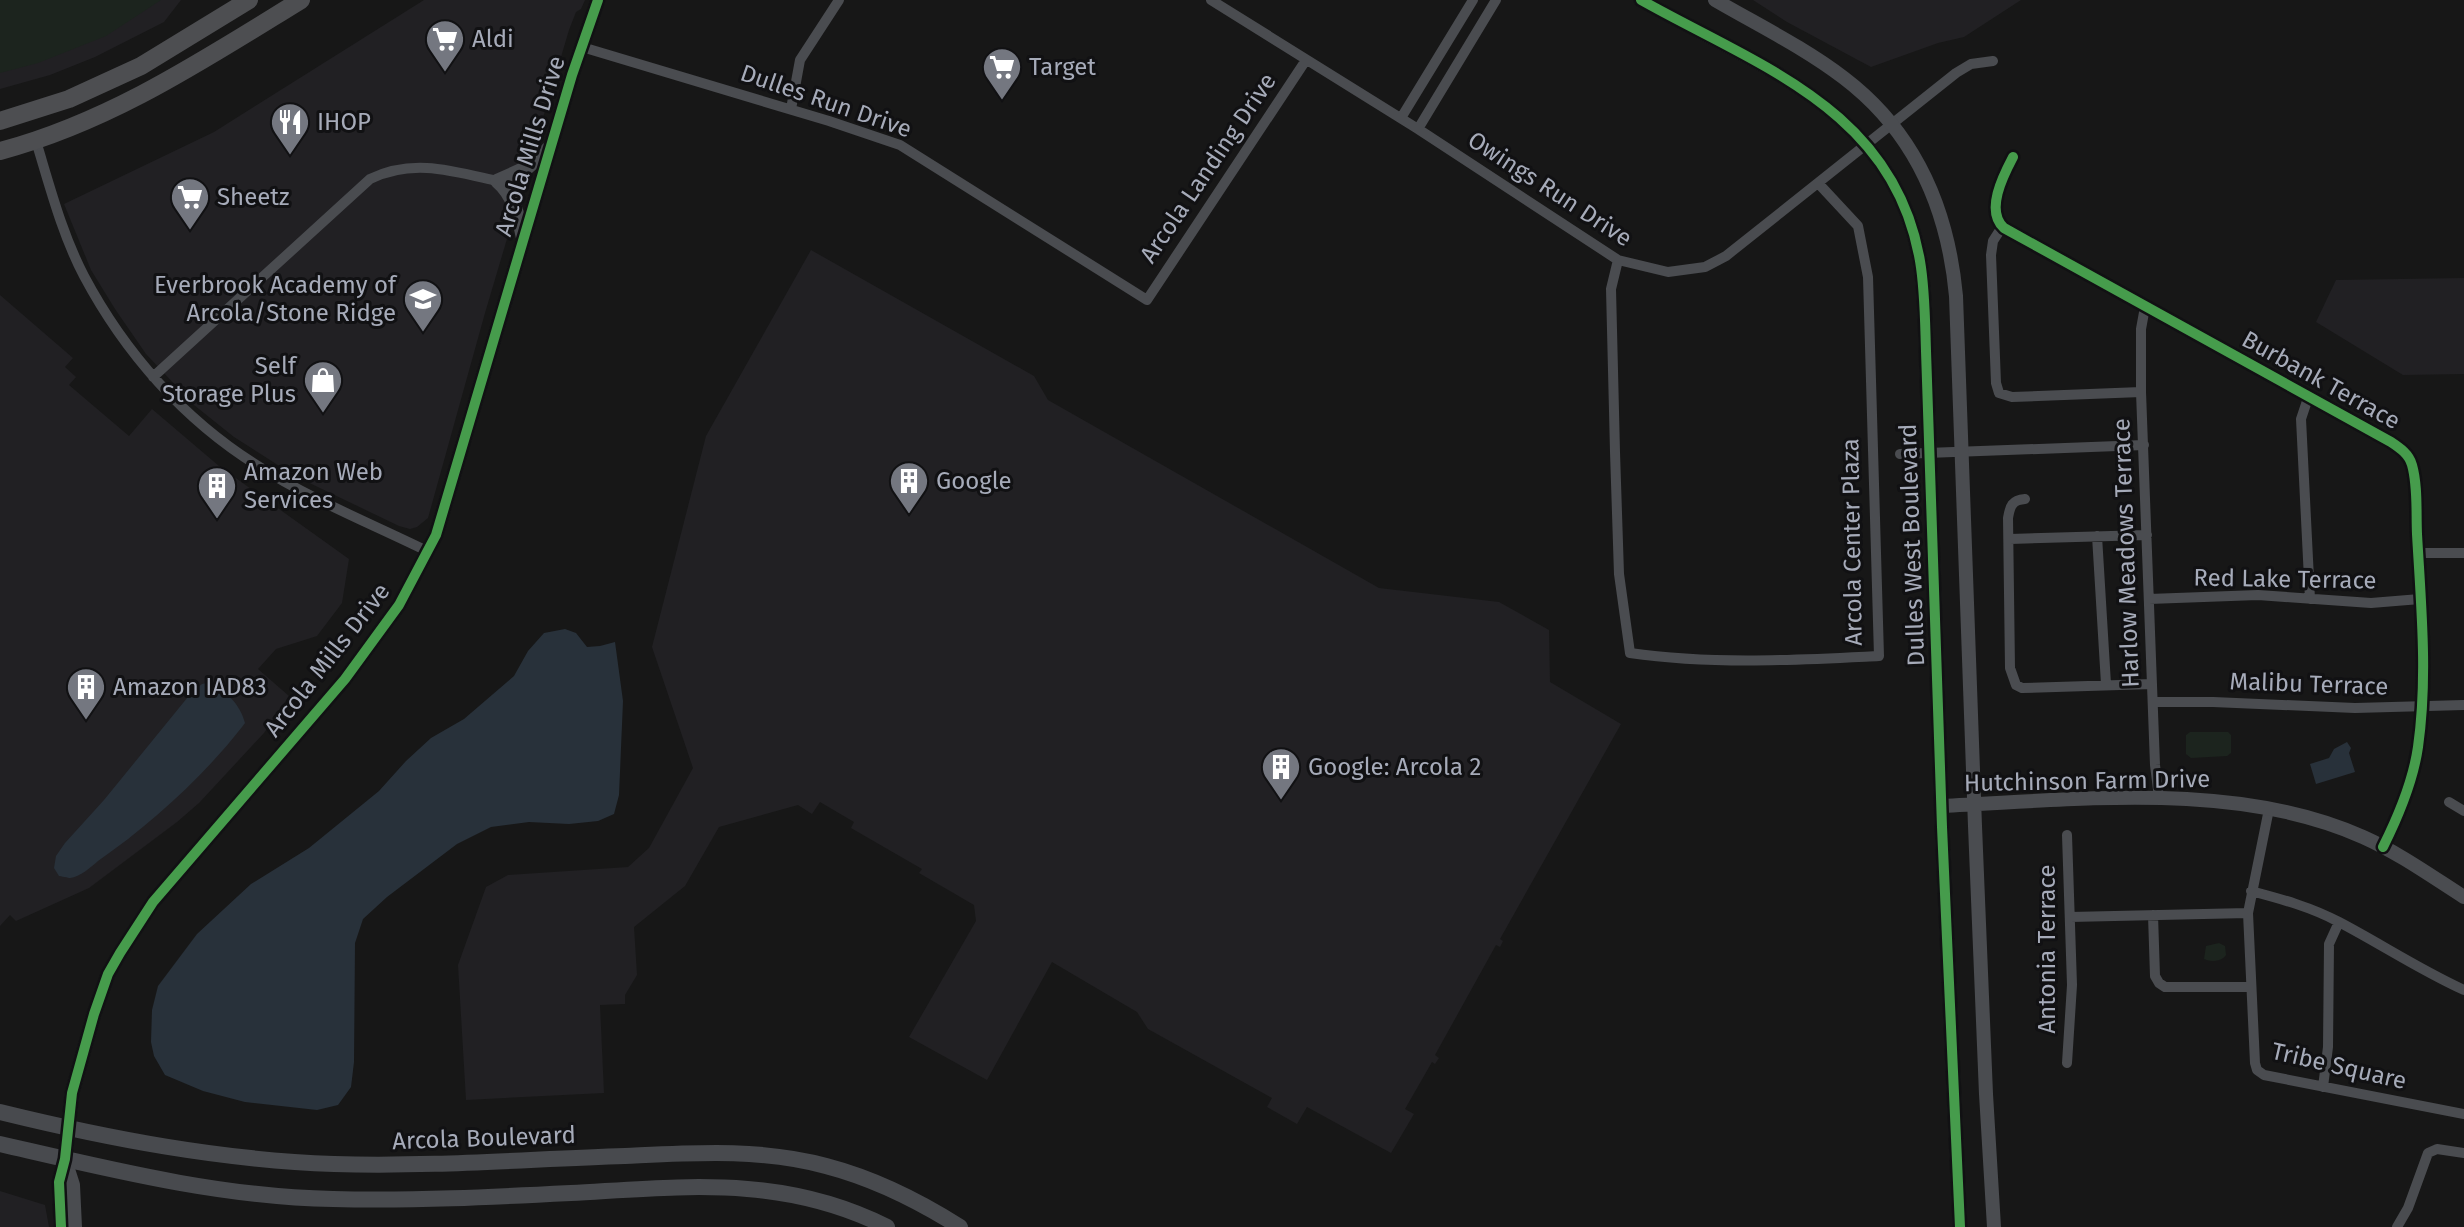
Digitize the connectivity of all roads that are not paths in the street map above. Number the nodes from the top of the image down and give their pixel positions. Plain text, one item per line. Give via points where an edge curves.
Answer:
1 (249, 0) edge
2 (300, 0) edge
3 (598, 0) edge
4 (839, 0) edge
5 (1211, 0) edge
6 (1473, 0) edge
7 (1496, 0) edge
8 (1641, 0) edge
9 (1715, 0) edge
10 (582, 47) junction
11 (1306, 60) junction
12 (1993, 61) dead end
13 (69, 99) junction
14 (791, 110) junction
15 (1401, 118) junction
16 (0, 121) edge
17 (1891, 124) junction
18 (1418, 129) junction
19 (36, 141) junction
20 (1866, 144) junction
21 (552, 145) junction
22 (0, 151) edge
23 (2013, 157) dead end
24 (497, 181) junction
25 (1818, 183) junction
26 (2002, 227) junction
27 (523, 240) junction
28 (1618, 260) junction
29 (1147, 300) joint
30 (2145, 307) junction
31 (153, 377) junction
32 (2141, 392) junction
33 (2308, 398) junction
34 (2144, 445) junction
35 (1929, 451) junction
36 (1961, 451) junction
37 (1900, 454) dead end
38 (2025, 499) dead end
39 (2147, 535) junction
40 (2097, 536) junction
41 (2010, 539) junction
42 (429, 552) junction
43 (2464, 553) edge
44 (2418, 554) junction
45 (2149, 599) junction
46 (2310, 599) junction
47 (2420, 599) junction
48 (2106, 684) junction
49 (2152, 684) junction
50 (2153, 702) junction
51 (2464, 705) edge
52 (2423, 707) junction
53 (2159, 798) junction
54 (2449, 802) dead end
55 (1974, 805) junction
56 (1942, 806) junction
57 (2269, 809) junction
58 (2464, 811) edge
59 (2067, 835) dead end
60 (2383, 847) junction
61 (2251, 891) junction
62 (2464, 897) edge
63 (2248, 913) junction
64 (2152, 915) junction
65 (2070, 917) junction
66 (2339, 922) junction
67 (2251, 987) junction
68 (2464, 990) edge
69 (2067, 1063) dead end
70 (2323, 1087) junction
71 (0, 1112) edge
72 (2464, 1114) edge
73 (67, 1129) junction
74 (0, 1144) edge
75 (2464, 1153) edge
76 (65, 1159) junction
77 (61, 1227) edge
78 (75, 1227) edge
79 (887, 1227) edge
80 (960, 1227) edge
81 (1961, 1227) edge
82 (1994, 1227) edge
83 (2397, 1227) edge

1 - 13 main road via 167,52
2 - 19 main road via 123,105
3 - 10 street, Arcola Mills Drive
4 - 14 street via 800,60
5 - 11 street, Owings Run Drive
6 - 15 street
7 - 18 street
8 - 20 street, Dulles West Boulevard via 1812,95
9 - 17 street via 1839,74
10 - 14 street, Dulles Run Drive
10 - 21 street, Arcola Mills Drive
11 - 15 street, Owings Run Drive
11 - 29 street, Arcola Landing Drive
12 - 17 street, Owings Run Drive via 1972,64 1956,73
13 - 16 main road
13 - 19 main road via 42,116 35,128
14 - 29 street, Dulles Run Drive via 911,150
15 - 18 street, Owings Run Drive
17 - 20 street, Owings Run Drive
17 - 36 street via 1926,179 1942,217 1952,261
18 - 28 street, Owings Run Drive
19 - 22 main road
19 - 31 street via 84,275
20 - 25 street, Owings Run Drive
20 - 35 street, Dulles West Boulevard via 1903,206 1920,258
21 - 24 street via 528,167
21 - 27 street, Arcola Mills Drive
23 - 26 street via 1995,210
24 - 27 street via 510,195
24 - 31 street via 423,166 392,169 370,179
25 - 28 street, Owings Run Drive via 1734,250 1704,267 1668,272
25 - 28 street, Arcola Center Plaza via 1858,226 1868,276 1879,656 1773,662 1630,653 1619,574 1615,452 1611,289
26 - 30 street, Burbank Terrace
26 - 32 street via 1991,255 1999,393 2016,397
27 - 42 street, Arcola Mills Drive
30 - 32 street, Harlow Meadows Terrace
30 - 33 street, Burbank Terrace
31 - 42 street via 189,413 258,466
32 - 34 street, Harlow Meadows Terrace
33 - 44 street, Burbank Terrace via 2406,454 2413,467
33 - 46 street via 2301,419
34 - 36 street
34 - 39 street, Harlow Meadows Terrace
35 - 36 street
35 - 37 street
35 - 56 street, Dulles West Boulevard
36 - 55 street
38 - 41 street via 2015,500 2010,510
39 - 40 street
39 - 45 street, Harlow Meadows Terrace
40 - 41 street
40 - 48 street
41 - 48 street via 2010,668 2016,685
42 - 73 street, Arcola Mills Drive via 399,605 345,679 134,930 97,1003
43 - 44 street
44 - 47 street, Burbank Terrace
45 - 46 street, Red Lake Terrace via 2258,595
45 - 49 street, Harlow Meadows Terrace
46 - 47 street, Red Lake Terrace via 2371,603
47 - 52 street, Burbank Terrace
48 - 49 street
49 - 50 street, Harlow Meadows Terrace
50 - 52 street, Malibu Terrace
50 - 53 street, Harlow Meadows Terrace
51 - 52 street, Malibu Terrace
52 - 60 street, Burbank Terrace via 2410,784
53 - 55 street, Hutchinson Farm Drive
53 - 57 street, Hutchinson Farm Drive
54 - 58 street
55 - 56 street, Hutchinson Farm Drive
55 - 82 street
56 - 81 street, Dulles West Boulevard
57 - 60 street, Hutchinson Farm Drive via 2342,828
57 - 61 street, Tribe Square
59 - 65 street, Antonia Terrace
60 - 62 street, Hutchinson Farm Drive
61 - 63 street, Tribe Square
61 - 66 street
63 - 64 street
63 - 67 street, Tribe Square
64 - 65 street
64 - 67 street via 2159,983 2165,987
65 - 69 street, Antonia Terrace
66 - 68 street
66 - 70 street via 2329,944 2327,964 2328,1047
67 - 70 street, Tribe Square via 2257,1070
70 - 72 street, Tribe Square
71 - 73 main road, Arcola Boulevard
73 - 76 street, Arcola Mills Drive
73 - 80 main road, Arcola Boulevard via 254,1160 335,1164 663,1154 773,1156 824,1165 866,1179
74 - 76 main road
75 - 83 street via 2437,1149 2428,1153
76 - 77 street, Arcola Mills Drive via 60,1182
76 - 78 street, Arcola Mills Drive via 74,1185
76 - 79 main road via 222,1189 332,1199 743,1187 810,1198

